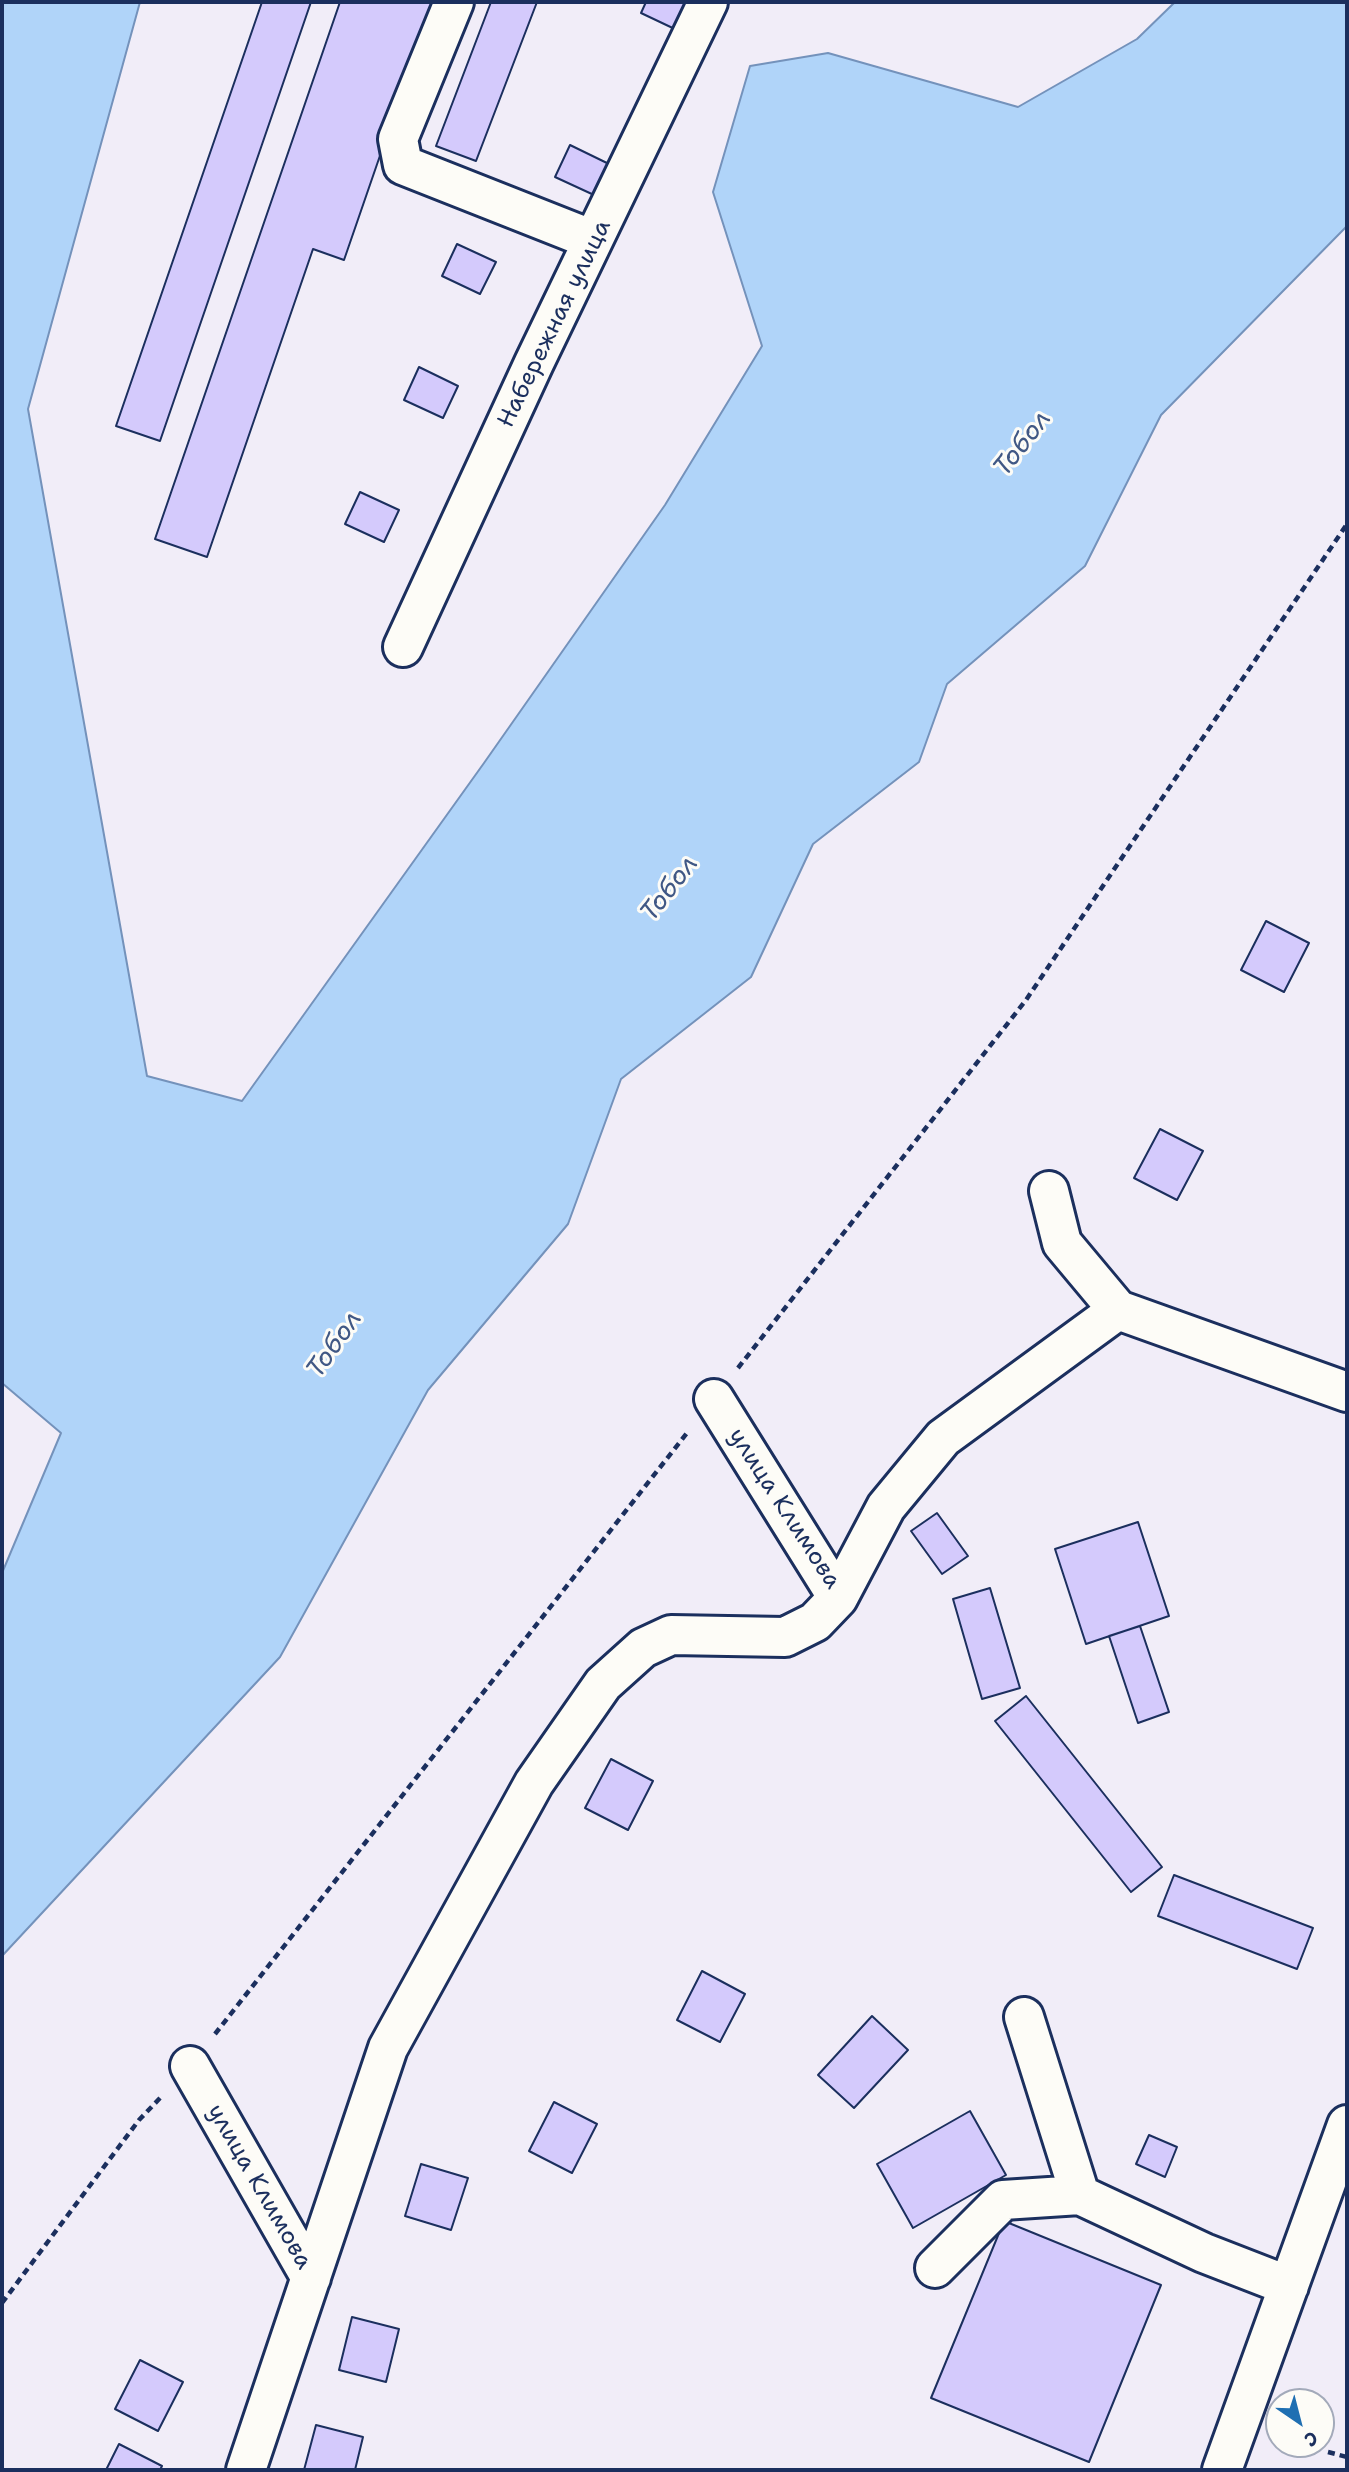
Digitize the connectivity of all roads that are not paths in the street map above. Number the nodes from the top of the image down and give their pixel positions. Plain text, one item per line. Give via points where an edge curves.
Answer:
1 (454, 2) edge
2 (708, 2) edge
3 (593, 240) junction
4 (403, 647) dead end
5 (1049, 1191) dead end
6 (1118, 1310) junction
7 (1347, 1392) edge
8 (713, 1399) dead end
9 (838, 1598) junction
10 (1024, 2017) dead end
11 (190, 2066) dead end
12 (1347, 2124) edge
13 (1080, 2195) junction
14 (935, 2268) dead end
15 (312, 2278) junction
16 (1289, 2286) junction
17 (246, 2470) edge
18 (1222, 2470) edge

1 - 3 street via 398,139 403,165
2 - 3 street, Набережная улица
3 - 4 street, Набережная улица
5 - 6 street via 1062,1243
6 - 7 street
6 - 9 street, улица Климова via 943,1438 886,1507
8 - 9 street, улица Климова
9 - 15 street via 815,1622 785,1637 671,1635 643,1648 603,1684 534,1783 388,2048
10 - 13 street
11 - 15 street, улица Климова
12 - 16 street
13 - 14 street via 1003,2200
13 - 16 street via 1204,2253
15 - 17 street, улица Климова
16 - 18 street

